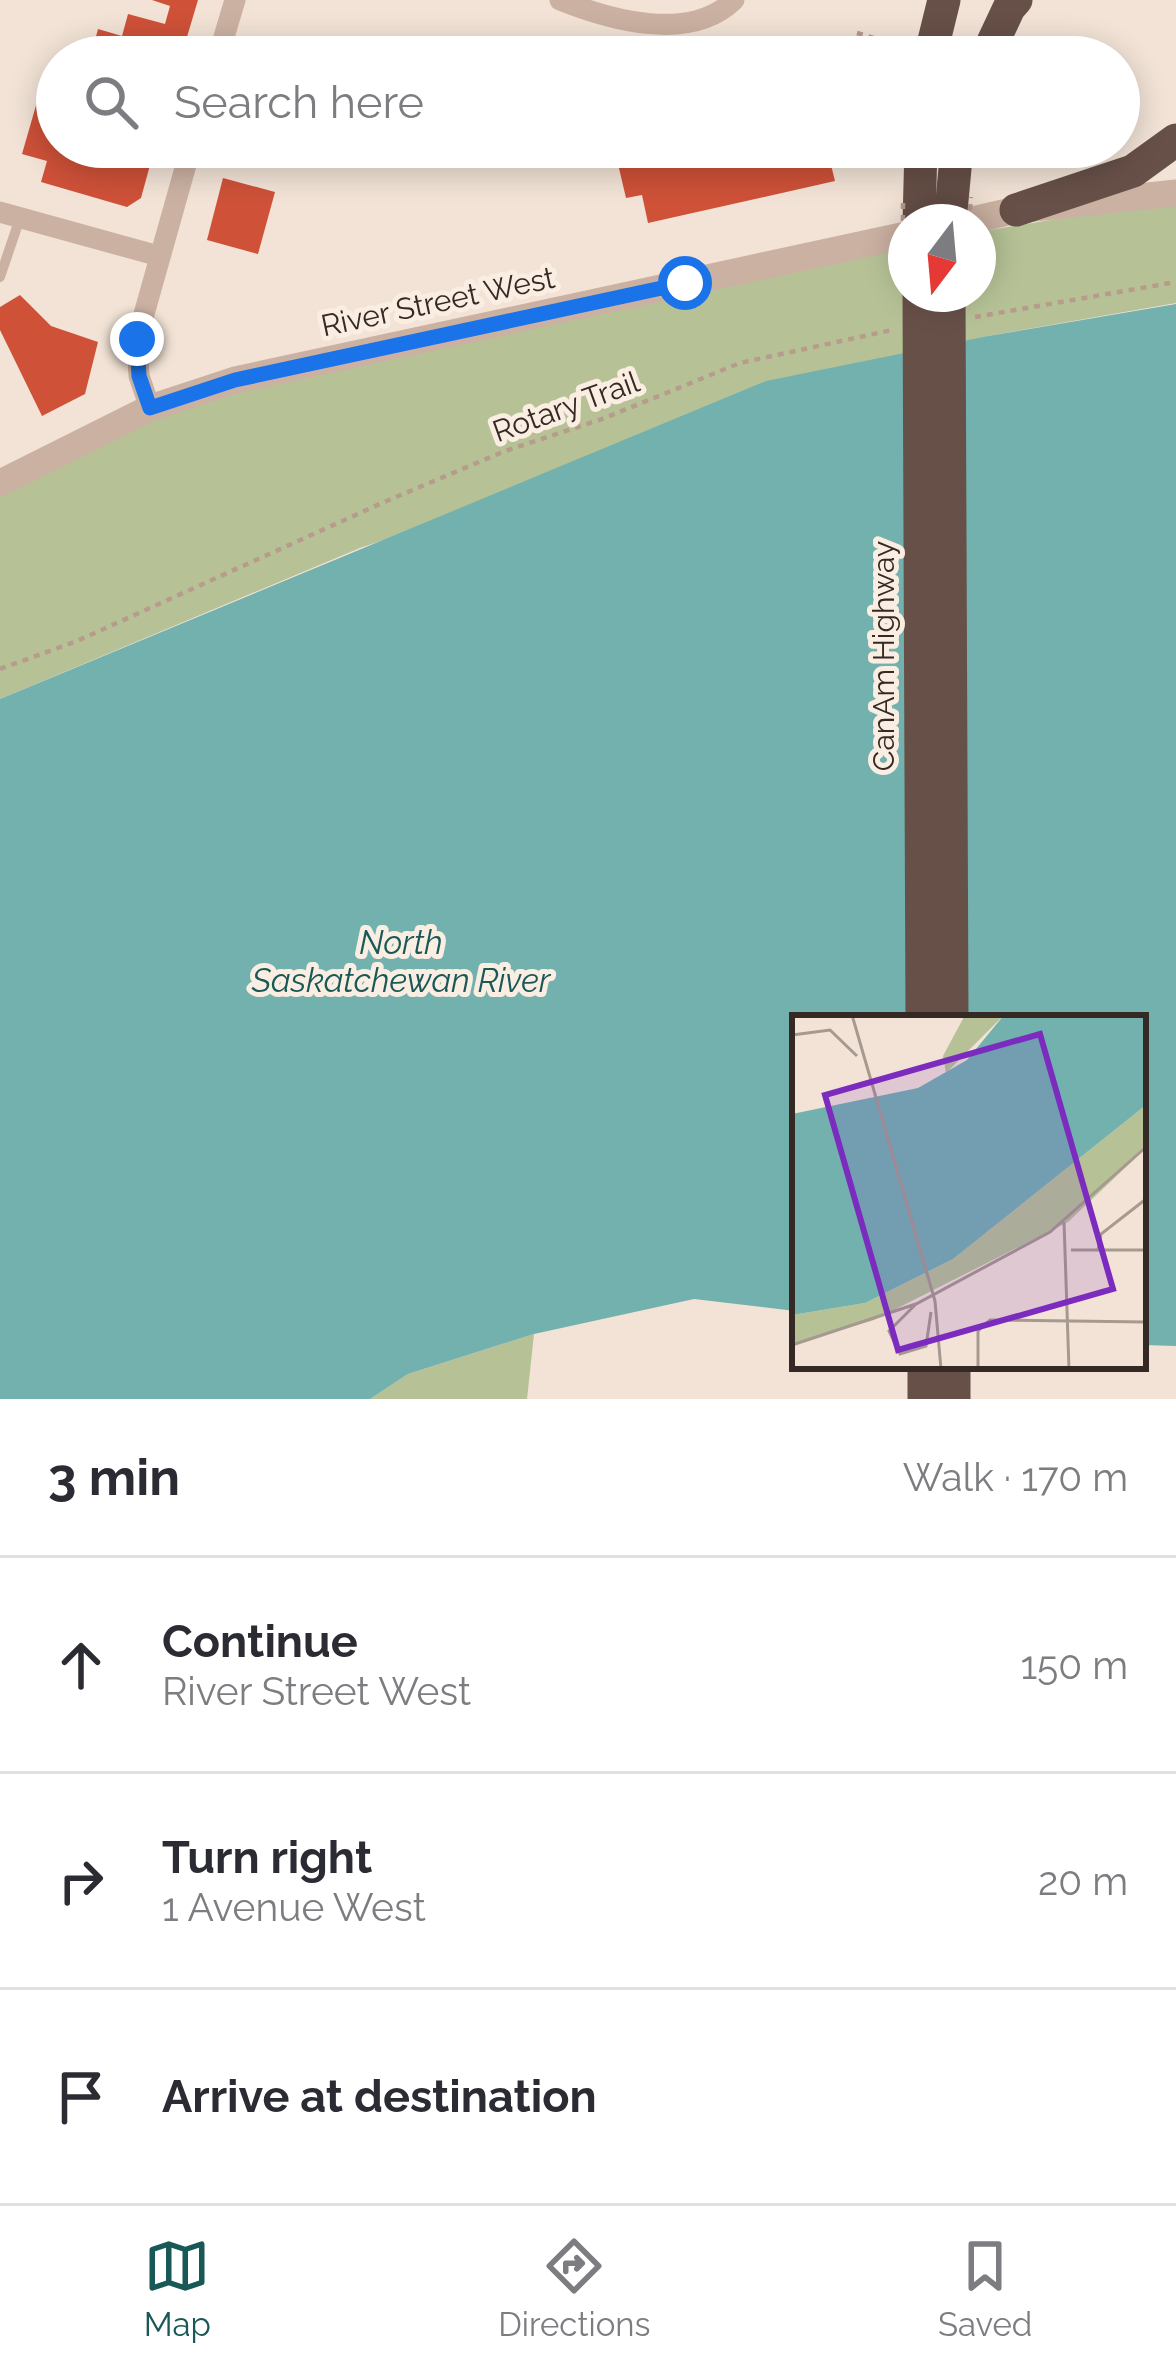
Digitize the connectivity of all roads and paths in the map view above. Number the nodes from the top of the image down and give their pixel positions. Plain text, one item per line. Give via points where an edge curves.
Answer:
1 (235, 0) edge
2 (560, 0) edge
3 (734, 0) edge
4 (944, 0) edge
5 (988, 0) edge
6 (1016, 0) edge
7 (857, 33) dead end
8 (224, 36) edge
9 (867, 36) edge
10 (925, 36) edge
11 (979, 36) edge
12 (996, 36) edge
13 (1176, 140) edge
14 (1140, 166) edge
15 (185, 168) edge
16 (920, 168) edge
17 (959, 168) edge
18 (1137, 168) edge
19 (1176, 193) edge
20 (919, 204) edge
21 (962, 204) edge
22 (1016, 210) junction
23 (996, 212) edge
24 (10, 215) edge
25 (888, 239) edge
26 (158, 256) junction
27 (0, 278) edge
28 (1176, 282) edge
29 (996, 302) edge
30 (919, 312) edge
31 (959, 312) edge
32 (902, 328) dead end
33 (150, 408) junction
34 (0, 483) edge
35 (0, 669) edge
36 (922, 1015) edge
37 (952, 1015) edge

1 - 8 street
2 - 3 street via 618,19 669,23 710,17
4 - 10 highway
5 - 11 highway
6 - 12 highway
7 - 9 path
13 - 14 highway
15 - 26 street
16 - 20 highway
17 - 21 highway
18 - 22 highway
19 - 22 street
22 - 23 street
24 - 26 street
24 - 27 lane
25 - 33 street, River Street West via 235,380
26 - 33 street via 137,339
28 - 29 path
30 - 36 highway, CanAm Highway, bridge
31 - 37 highway, bridge
32 - 35 path, Rotary Trail via 740,363 505,451
33 - 34 street, River Street West

